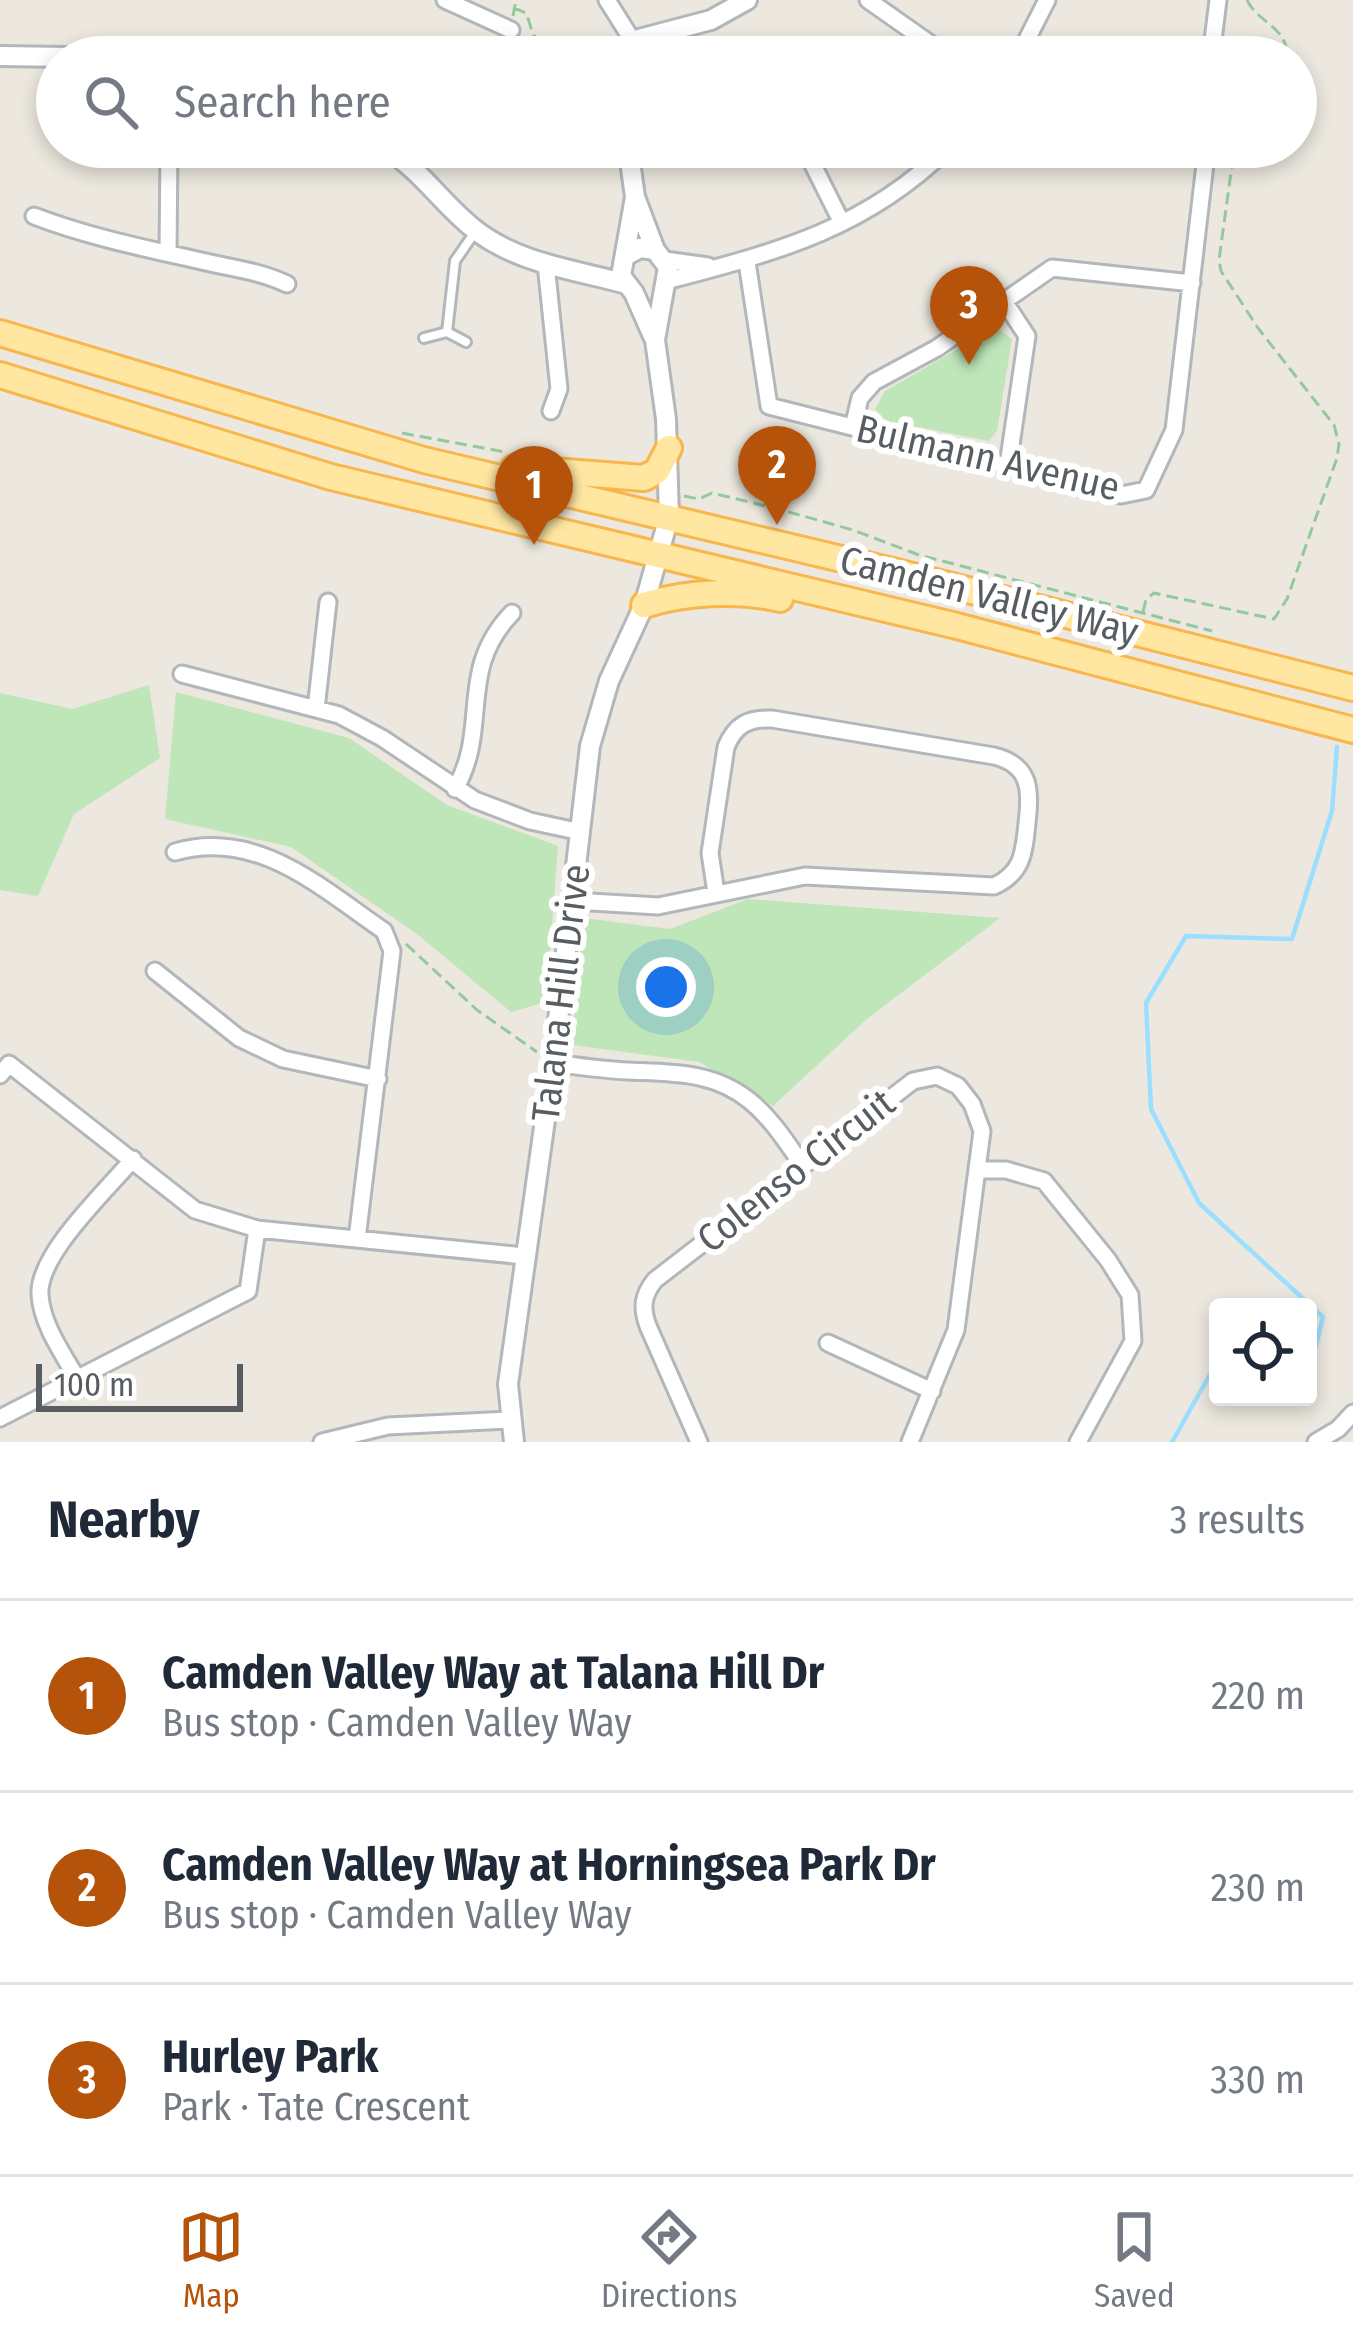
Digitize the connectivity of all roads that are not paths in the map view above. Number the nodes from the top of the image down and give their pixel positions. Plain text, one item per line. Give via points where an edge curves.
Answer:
1 (445, 0) edge
2 (607, 0) edge
3 (748, 0) edge
4 (868, 0) edge
5 (1047, 0) edge
6 (1217, 0) edge
7 (511, 30) dead end
8 (618, 36) edge
9 (647, 36) edge
10 (920, 36) edge
11 (1029, 36) edge
12 (1213, 36) edge
13 (0, 56) edge
14 (36, 57) edge
15 (169, 168) edge
16 (413, 168) edge
17 (631, 168) edge
18 (814, 168) edge
19 (924, 168) edge
20 (1205, 168) edge
21 (635, 197) junction
22 (34, 216) dead end
23 (842, 223) junction
24 (476, 230) junction
25 (168, 253) junction
26 (660, 255) junction
27 (625, 258) junction
28 (747, 262) junction
29 (546, 264) junction
30 (569, 268) junction
31 (717, 268) junction
32 (1192, 283) junction
33 (287, 284) dead end
34 (664, 285) junction
35 (629, 288) junction
36 (1004, 301) junction
37 (447, 332) junction
38 (0, 333) edge
39 (424, 338) dead end
40 (655, 340) junction
41 (466, 342) dead end
42 (0, 375) edge
43 (551, 412) dead end
44 (853, 427) junction
45 (346, 439) junction
46 (669, 448) junction
47 (1008, 465) junction
48 (668, 517) junction
49 (658, 555) junction
50 (328, 602) dead end
51 (644, 605) junction
52 (512, 613) dead end
53 (953, 625) junction
54 (182, 674) dead end
55 (1353, 688) edge
56 (316, 709) junction
57 (1353, 730) edge
58 (455, 789) junction
59 (581, 832) junction
60 (175, 852) dead end
61 (716, 893) junction
62 (574, 901) junction
63 (155, 971) dead end
64 (554, 1063) junction
65 (5, 1070) edge
66 (378, 1079) junction
67 (134, 1159) junction
68 (803, 1166) junction
69 (977, 1170) junction
70 (257, 1229) junction
71 (357, 1239) junction
72 (524, 1256) junction
73 (828, 1343) dead end
74 (77, 1380) junction
75 (932, 1391) junction
76 (1353, 1413) edge
77 (0, 1418) edge
78 (509, 1420) junction
79 (389, 1434) edge
80 (322, 1442) edge
81 (514, 1442) edge
82 (699, 1442) edge
83 (910, 1442) edge
84 (1078, 1442) edge
85 (1317, 1442) edge

1 - 7 street
2 - 8 street
3 - 9 street via 711,20
4 - 10 street
5 - 11 street
6 - 12 street
13 - 14 street
15 - 25 street
16 - 24 street
17 - 21 street
18 - 23 street
19 - 23 street
20 - 32 street, Bulmann Avenue
21 - 26 street
21 - 27 street
22 - 25 street
23 - 28 street
24 - 29 street
24 - 37 lane via 455,261
25 - 33 street
26 - 27 street via 640,248
26 - 31 street
26 - 34 street
27 - 30 street
27 - 35 street
28 - 31 street
28 - 44 street, Bulmann Avenue via 769,406
29 - 30 street
29 - 43 street via 559,389
30 - 35 street
31 - 34 street
32 - 36 street via 1052,268
32 - 47 street, Bulmann Avenue via 1174,430 1146,490 1121,495
34 - 35 street via 649,295
34 - 40 street
35 - 40 street
36 - 44 street via 874,382
36 - 47 street via 1028,336
37 - 39 lane
37 - 41 lane
38 - 45 main road, Camden Valley Way
40 - 46 street, Talana Hill Drive
42 - 49 main road, Camden Valley Way via 309,472
44 - 47 street, Bulmann Avenue
45 - 46 main road via 520,469 644,478
45 - 48 main road, Camden Valley Way
46 - 48 street, Talana Hill Drive
48 - 49 street, Talana Hill Drive
48 - 55 main road, Camden Valley Way
49 - 51 street, Talana Hill Drive
49 - 53 main road, Camden Valley Way
50 - 56 street
51 - 53 main road via 758,594 901,629
51 - 59 street, Talana Hill Drive via 597,716
52 - 58 street via 484,648 467,765
53 - 57 main road, Camden Valley Way
54 - 56 street
56 - 58 street via 360,725
58 - 59 street via 516,817
59 - 62 street, Talana Hill Drive
60 - 66 street via 232,847 275,858 384,931 392,951
61 - 61 street via 710,853 726,747 746,721 994,756 1016,764 1028,781 1023,857 994,886 805,876
61 - 62 street via 658,906
62 - 64 street, Talana Hill Drive
63 - 66 street via 239,1038 283,1059
64 - 68 street via 710,1078 761,1111
64 - 72 street, Talana Hill Drive
65 - 67 street
66 - 71 street
67 - 70 street via 195,1210
67 - 74 street via 45,1264 39,1293 47,1325
68 - 69 street, Colenso Circuit via 913,1081 937,1076 958,1086 980,1117
68 - 82 street, Colenso Circuit via 646,1292 644,1314
69 - 75 street, Colenso Circuit via 962,1306
69 - 84 street via 1045,1181 1130,1294 1133,1341
70 - 71 street
70 - 74 street via 248,1292
71 - 72 street
72 - 78 street, Talana Hill Drive
73 - 75 street
74 - 77 street
75 - 83 street, Colenso Circuit
76 - 85 street
78 - 79 street
78 - 81 street, Talana Hill Drive
79 - 80 street

